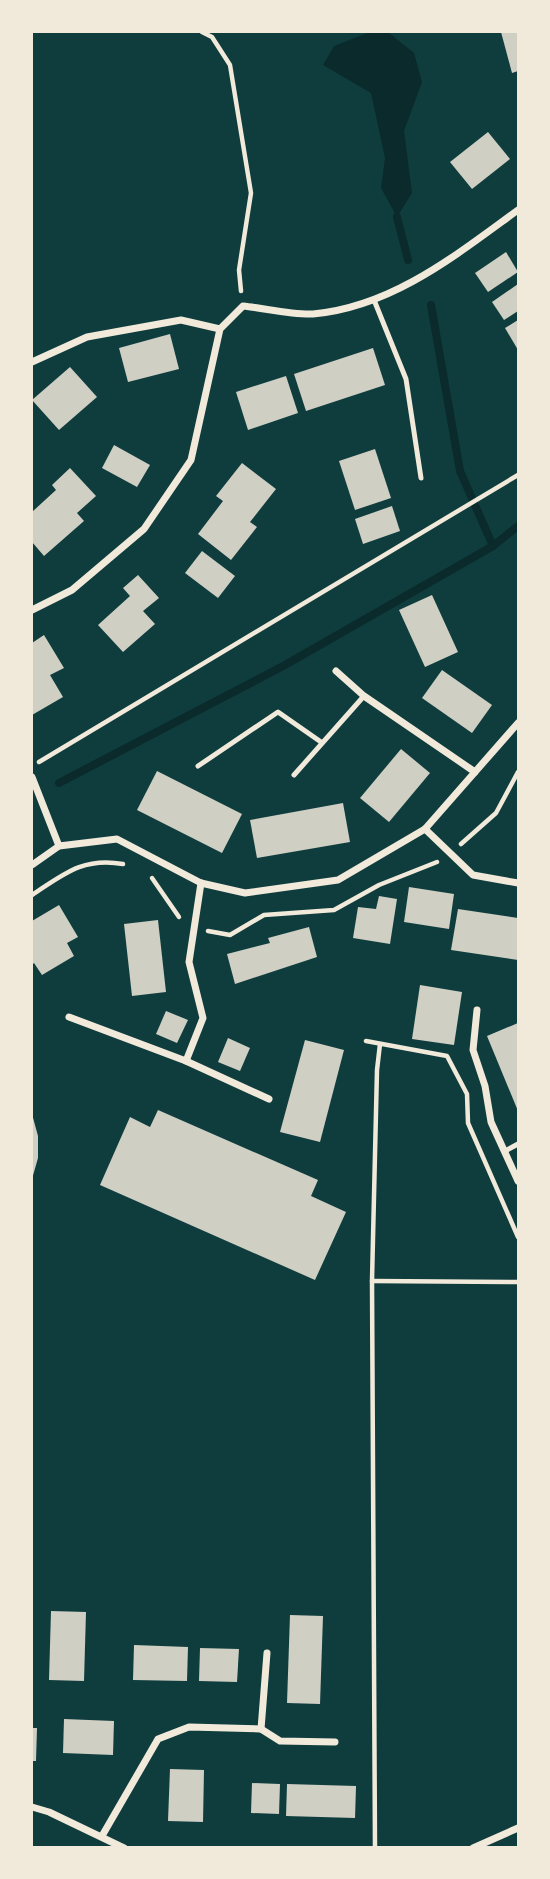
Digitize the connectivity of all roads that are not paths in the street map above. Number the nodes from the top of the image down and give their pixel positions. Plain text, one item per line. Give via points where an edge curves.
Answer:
1 (519, 210) edge
2 (374, 299) junction
3 (220, 329) junction
4 (32, 362) edge
5 (421, 478) dead end
6 (32, 611) edge
7 (336, 671) dead end
8 (364, 696) junction
9 (519, 723) edge
10 (321, 742) junction
11 (198, 766) dead end
12 (475, 772) junction
13 (294, 775) dead end
14 (32, 777) edge
15 (425, 830) junction
16 (59, 846) junction
17 (32, 865) edge
18 (201, 883) junction
19 (519, 883) edge
20 (477, 1010) dead end
21 (69, 1017) dead end
22 (186, 1060) junction
23 (269, 1099) dead end
24 (519, 1144) edge
25 (505, 1151) junction
26 (519, 1181) edge
27 (267, 1653) dead end
28 (261, 1729) junction
29 (335, 1742) dead end
30 (32, 1807) edge
31 (519, 1828) edge
32 (102, 1836) junction
33 (124, 1847) edge
34 (473, 1847) edge

1 - 2 street via 432,272
2 - 3 street via 312,314 243,306
2 - 5 lane via 406,379
3 - 4 street via 181,320 87,337
3 - 6 street via 191,460 144,529 72,590
7 - 8 street
8 - 10 lane
8 - 12 street
9 - 12 street
10 - 11 lane via 278,712
10 - 13 lane
12 - 15 street
14 - 16 street
15 - 18 street via 338,880 245,893
15 - 19 street via 473,875
16 - 17 street
16 - 18 street via 117,839
18 - 22 street via 189,962 203,1018
20 - 25 street via 473,1049 491,1122
21 - 22 street
22 - 23 street
24 - 25 lane
25 - 26 street
27 - 28 street
28 - 29 street via 280,1741
28 - 32 street via 189,1727 158,1739
30 - 32 street
31 - 34 street
32 - 33 street

